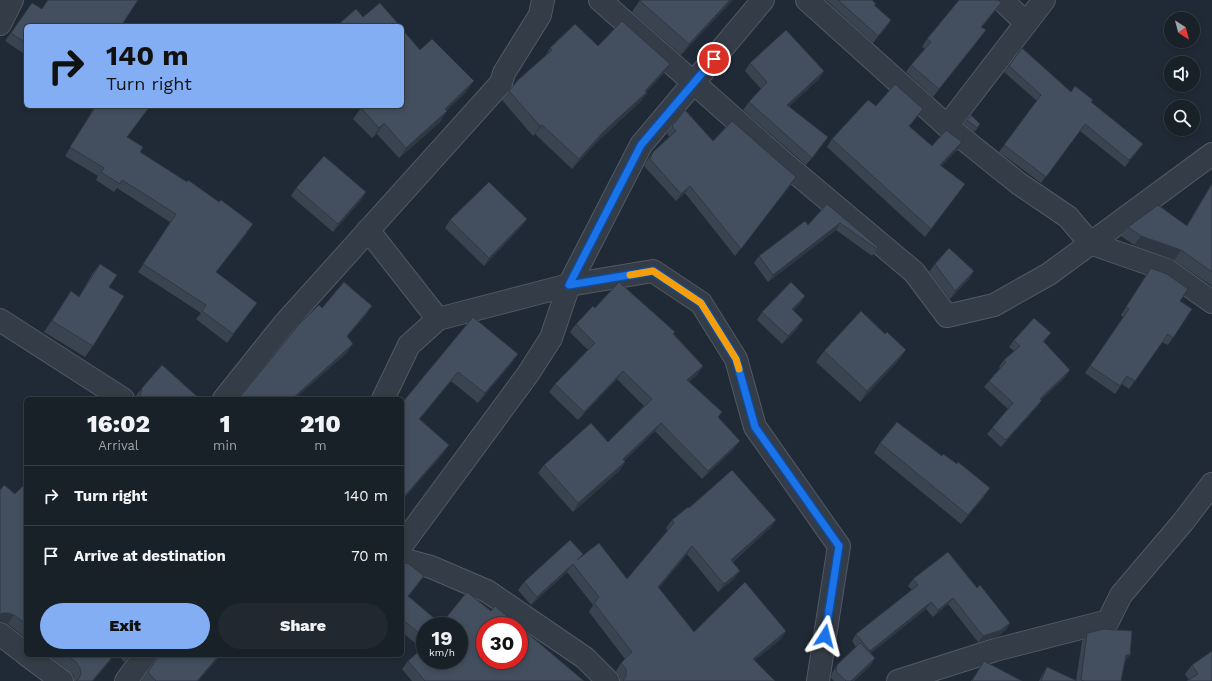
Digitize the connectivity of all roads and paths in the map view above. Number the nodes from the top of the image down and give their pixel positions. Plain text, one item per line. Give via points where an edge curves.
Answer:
1 (12, 0) edge
2 (543, 0) edge
3 (600, 0) edge
4 (763, 0) edge
5 (808, 0) edge
6 (1002, 0) edge
7 (1044, 0) edge
8 (1026, 23) junction
9 (0, 24) edge
10 (694, 82) junction
11 (947, 126) junction
12 (1212, 154) edge
13 (368, 230) junction
14 (1090, 243) junction
15 (569, 285) junction
16 (1212, 302) edge
17 (438, 319) junction
18 (0, 320) edge
19 (120, 397) edge
20 (226, 397) edge
21 (384, 397) edge
22 (1212, 484) edge
23 (404, 542) edge
24 (404, 560) edge
25 (0, 634) edge
26 (24, 652) edge
27 (31, 657) edge
28 (144, 657) edge
29 (62, 681) edge
30 (126, 681) edge
31 (608, 681) edge
32 (818, 681) edge
33 (898, 681) edge

1 - 9 street
2 - 13 street via 540,15 504,73 501,83
3 - 10 street
4 - 10 street
5 - 11 street
6 - 8 street
7 - 8 street
8 - 11 street
10 - 14 street via 790,168 914,272 947,316 994,305 1048,274
10 - 15 street via 641,145
11 - 14 street via 1018,183 1068,217
12 - 14 street
13 - 17 street
13 - 20 street via 284,324
14 - 16 street via 1166,270
15 - 17 street
15 - 23 street via 551,338 528,374
15 - 32 street via 653,271 701,303 736,359 755,427 839,546
17 - 21 street via 410,345
18 - 19 street
22 - 33 street via 1121,595 1108,622 995,650
24 - 31 street via 431,567 487,591 586,658
25 - 26 street
27 - 29 street
28 - 30 street

